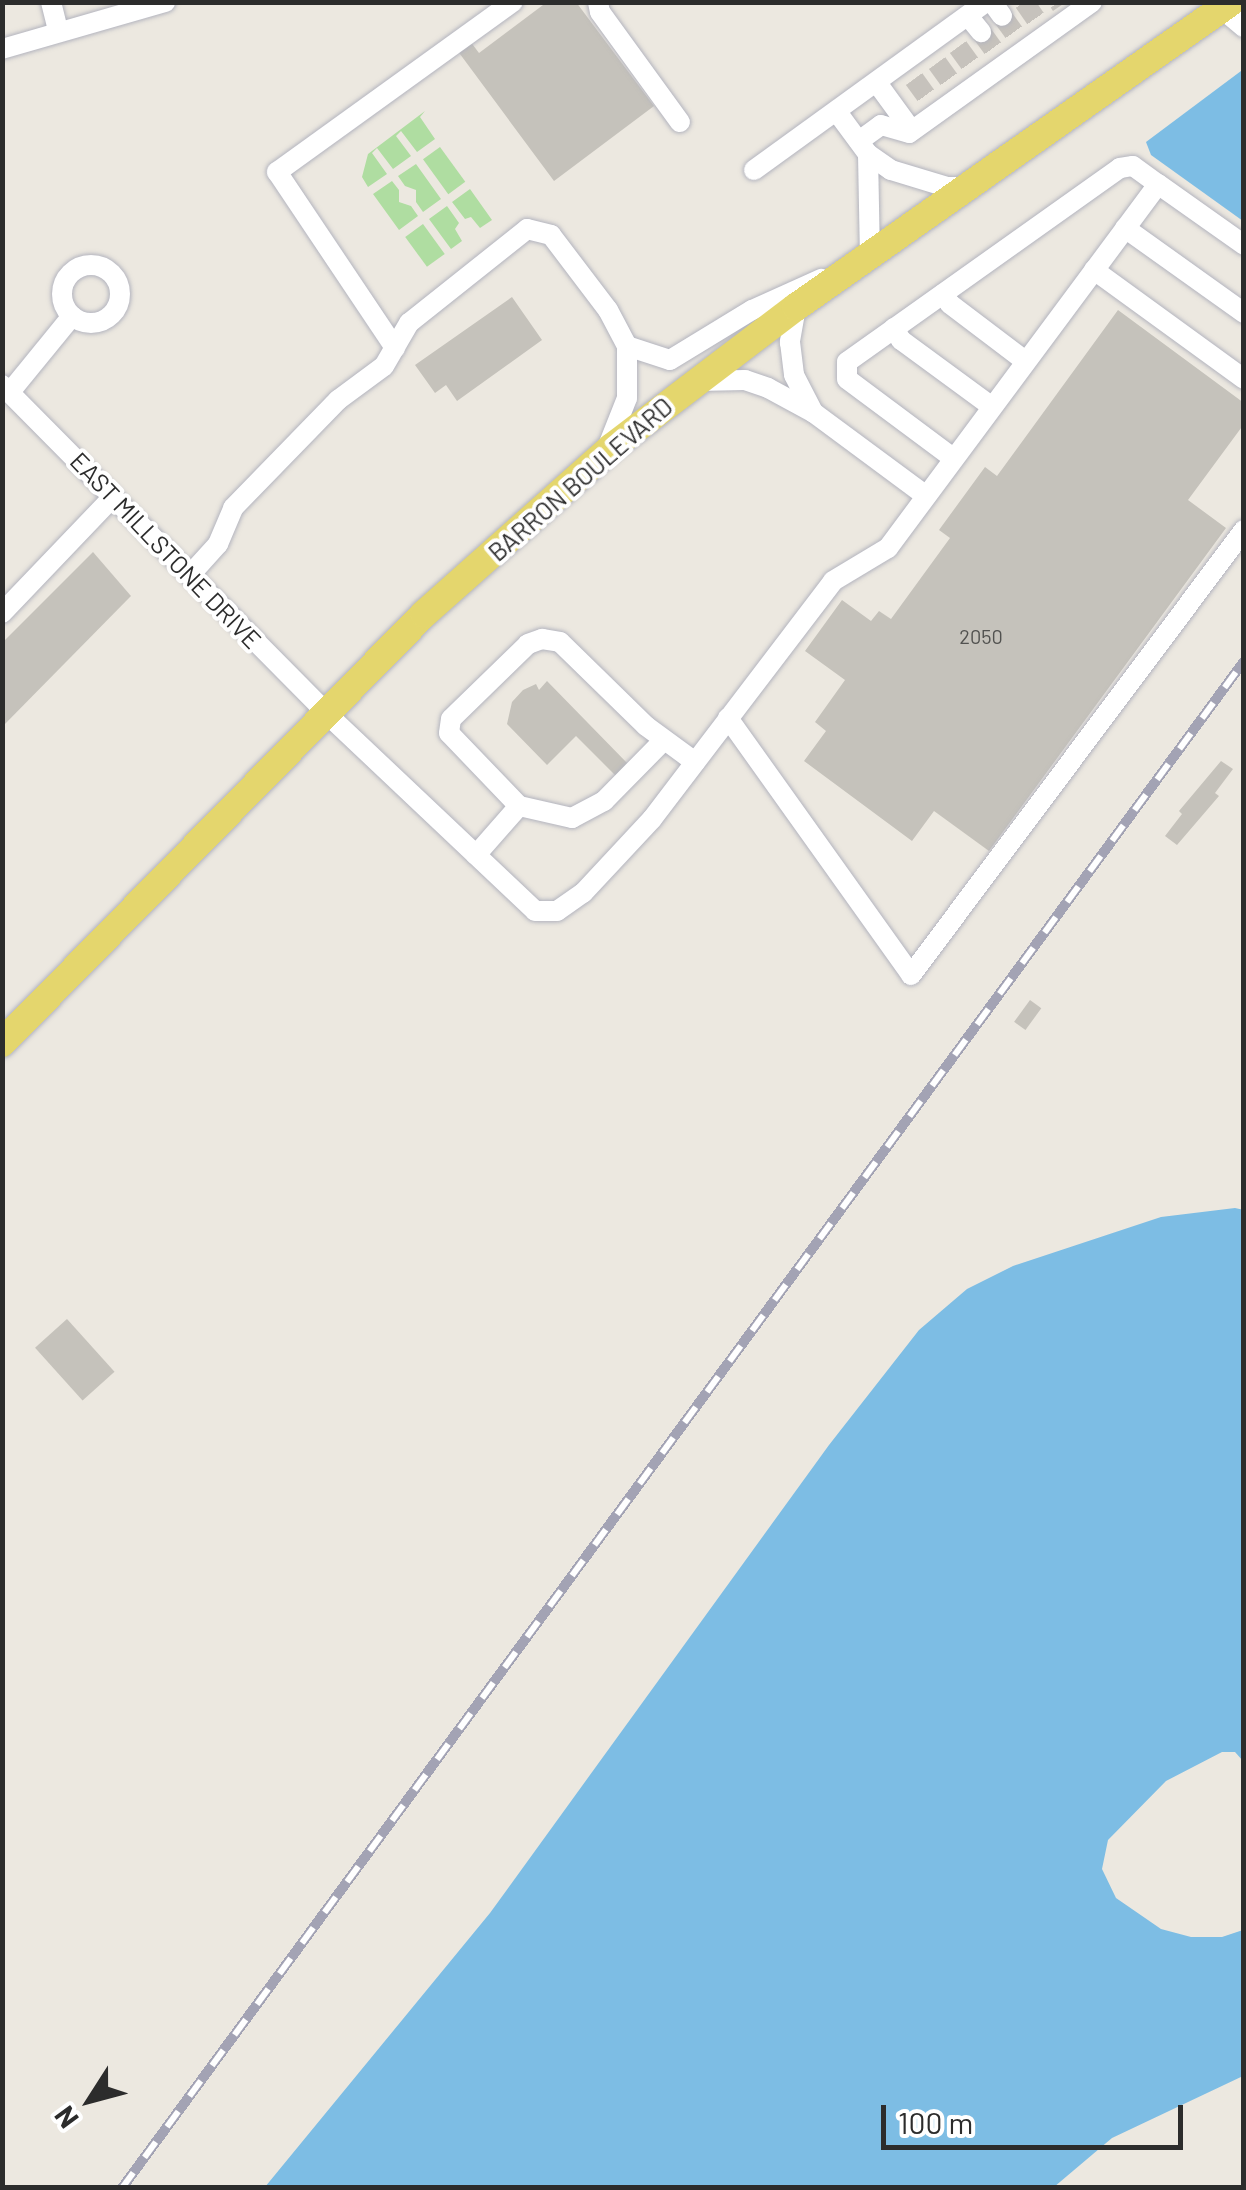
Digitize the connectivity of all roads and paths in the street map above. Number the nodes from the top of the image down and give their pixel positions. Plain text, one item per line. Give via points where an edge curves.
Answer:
1 (51, 2) edge
2 (165, 2) edge
3 (513, 2) edge
4 (598, 2) edge
5 (607, 2) edge
6 (1092, 2) edge
7 (1222, 5) edge
8 (993, 7) edge
9 (1244, 27) edge
10 (58, 30) junction
11 (2, 48) edge
12 (877, 83) junction
13 (838, 112) junction
14 (912, 131) junction
15 (863, 147) junction
16 (754, 170) dead end
17 (1158, 184) junction
18 (967, 187) junction
19 (1126, 228) junction
20 (1244, 245) edge
21 (867, 257) junction
22 (1094, 270) junction
23 (943, 294) junction
24 (796, 307) junction
25 (1244, 314) edge
26 (72, 316) dead end
27 (894, 328) junction
28 (626, 346) junction
29 (394, 348) junction
30 (1025, 361) junction
31 (1244, 379) edge
32 (694, 381) junction
33 (6, 388) edge
34 (992, 406) junction
35 (814, 413) junction
36 (605, 454) junction
37 (954, 458) junction
38 (926, 496) junction
39 (114, 497) junction
40 (1244, 530) edge
41 (190, 575) junction
42 (2, 614) edge
43 (328, 715) junction
44 (728, 718) junction
45 (664, 740) junction
46 (695, 762) junction
47 (519, 806) junction
48 (476, 855) junction
49 (2, 1043) edge

1 - 10 street
2 - 10 street
3 - 29 street via 277,172
4 - 5 street via 684,120
6 - 14 street via 1066,12 978,75
7 - 9 street
7 - 18 main road, BARRON BOULEVARD
8 - 12 street via 908,71
10 - 11 street
12 - 13 street
12 - 14 street
13 - 15 street
13 - 16 street
14 - 15 street via 881,126
15 - 18 street via 918,180
15 - 21 street
17 - 19 street
17 - 20 street
17 - 23 street via 1133,166 1120,168
18 - 21 main road, BARRON BOULEVARD
19 - 22 street
19 - 25 street
21 - 24 main road, BARRON BOULEVARD
21 - 28 street via 752,310 670,360
22 - 30 street
22 - 31 street
23 - 27 street
23 - 30 street
24 - 32 main road, BARRON BOULEVARD
24 - 35 street via 794,375
26 - 33 street
27 - 34 street via 901,340
27 - 37 street via 847,362 846,379
28 - 29 street via 608,310 551,235 527,229 418,315
28 - 36 street via 627,398
29 - 41 street via 384,366 338,400 233,508 218,544
30 - 34 street
32 - 35 street via 746,380
32 - 36 main road, BARRON BOULEVARD
33 - 39 street, EAST MILLSTONE DRIVE
34 - 37 street
35 - 38 street
36 - 43 main road, BARRON BOULEVARD via 424,614
37 - 38 street
38 - 44 street via 888,548 833,581
39 - 41 street, EAST MILLSTONE DRIVE
39 - 42 street
40 - 44 street via 911,976
41 - 43 street, EAST MILLSTONE DRIVE
43 - 48 street, EAST MILLSTONE DRIVE
43 - 49 main road, BARRON BOULEVARD
44 - 46 street
45 - 46 street
45 - 47 street via 604,801 572,818
45 - 47 street via 560,642 542,638 528,644 451,719 448,732
46 - 48 street, EAST MILLSTONE DRIVE via 652,820 557,911 534,911
47 - 48 street

